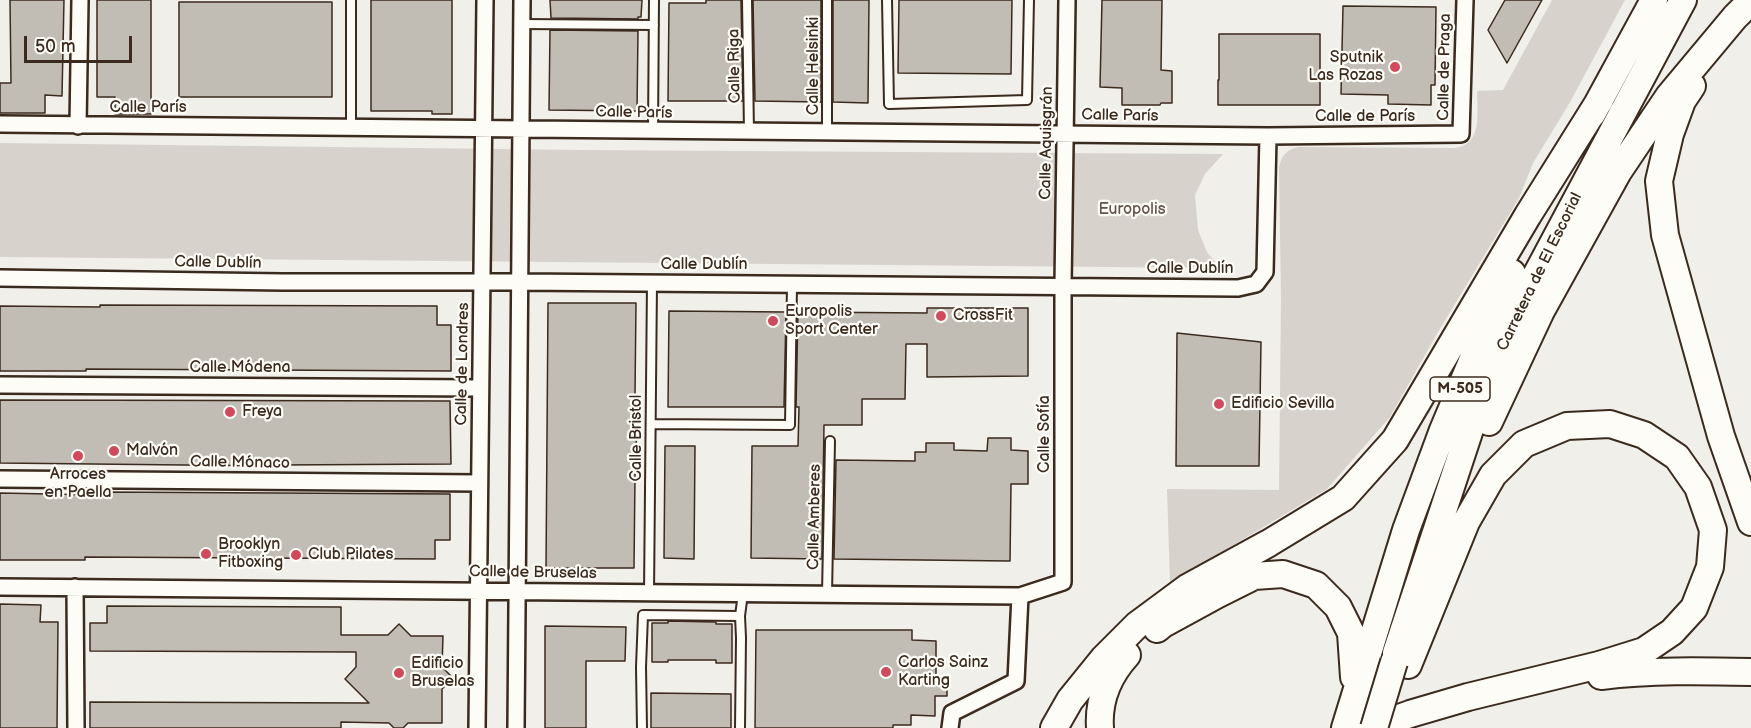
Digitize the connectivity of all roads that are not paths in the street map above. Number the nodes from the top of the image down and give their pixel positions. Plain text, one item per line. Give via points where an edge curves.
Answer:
1 (80, 0) edge
2 (351, 0) edge
3 (484, 0) edge
4 (522, 0) edge
5 (654, 0) edge
6 (747, 0) edge
7 (827, 0) edge
8 (887, 0) edge
9 (1029, 0) edge
10 (1067, 0) edge
11 (1465, 0) edge
12 (1654, 0) edge
13 (1683, 0) edge
14 (1743, 9) edge
15 (522, 24) junction
16 (654, 26) junction
17 (1600, 100) junction
18 (0, 124) edge
19 (78, 126) junction
20 (351, 128) junction
21 (483, 129) junction
22 (521, 129) junction
23 (653, 131) junction
24 (749, 132) junction
25 (827, 133) junction
26 (1066, 133) junction
27 (1461, 134) joint
28 (1268, 136) junction
29 (0, 278) edge
30 (482, 282) junction
31 (520, 282) junction
32 (652, 283) junction
33 (792, 284) junction
34 (1063, 286) junction
35 (0, 385) edge
36 (480, 388) junction
37 (651, 424) junction
38 (830, 441) dead end
39 (0, 479) edge
40 (479, 483) junction
41 (1751, 522) edge
42 (1436, 533) junction
43 (1063, 582) joint
44 (0, 587) edge
45 (75, 587) junction
46 (478, 591) junction
47 (517, 591) junction
48 (649, 592) junction
49 (743, 593) junction
50 (827, 594) junction
51 (1020, 596) junction
52 (740, 616) junction
53 (1401, 664) junction
54 (1751, 672) edge
55 (1509, 686) junction
56 (1356, 693) junction
57 (76, 728) edge
58 (477, 728) edge
59 (516, 728) edge
60 (642, 728) edge
61 (740, 728) edge
62 (950, 728) edge
63 (1054, 728) edge
64 (1100, 728) edge
65 (1345, 728) edge
66 (1373, 728) edge
67 (1386, 728) edge

1 - 19 street
2 - 20 lane
3 - 21 street, Calle de Londres
4 - 15 street
5 - 16 lane
6 - 24 lane, Calle Riga
7 - 25 lane, Calle Helsinki
8 - 9 lane via 889,104 1027,100
10 - 26 street, Calle Aquisgrán
11 - 27 street, Calle de Praga
12 - 17 highway, Carretera de El Escorial / M-505
13 - 42 highway, Carretera de El Escorial / M-505 via 1518,309 1478,405
14 - 41 highway via 1682,102 1659,181 1668,247
14 - 42 highway, M-505 via 1669,96 1618,172 1541,311
15 - 16 lane
15 - 22 street
16 - 23 lane
17 - 56 highway, Carretera de El Escorial / M-505 via 1497,302 1443,430 1406,530
17 - 63 highway via 1395,440 1343,498 1187,588 1137,625 1070,700
18 - 19 street, Calle París
19 - 20 street, Calle París
20 - 21 street, Calle París
21 - 22 street, Calle París
21 - 30 street, Calle de Londres
22 - 23 street, Calle París
22 - 31 street
23 - 24 street, Calle París
24 - 25 street, Calle París
25 - 26 street, Calle París
26 - 28 street, Calle París
26 - 34 street, Calle Aquisgrán
27 - 28 street, Calle de París
28 - 34 street, Calle Dublín via 1265,272 1256,284 1238,288
29 - 30 street, Calle Dublín
30 - 31 street, Calle Dublín
30 - 36 street, Calle de Londres
31 - 32 street, Calle Dublín
31 - 47 street
32 - 33 street, Calle Dublín
32 - 37 lane, Calle Bristol
33 - 34 street, Calle Dublín
33 - 37 lane via 790,425
34 - 43 street, Calle Sofía
35 - 36 street, Calle Módena
36 - 40 street, Calle de Londres
37 - 48 lane, Calle Bristol
38 - 50 lane, Calle Amberes
39 - 40 street, Calle Mónaco
40 - 46 street, Calle de Londres
42 - 53 highway, Carretera de El Escorial / M-505
43 - 51 street, Calle de Bruselas
44 - 45 street, Calle de Bruselas
45 - 46 street, Calle de Bruselas
45 - 57 street
46 - 47 street, Calle de Bruselas
46 - 58 street, Calle de Londres
47 - 48 street, Calle de Bruselas
47 - 59 street
48 - 49 street, Calle de Bruselas
49 - 50 street, Calle de Bruselas
49 - 52 lane
50 - 51 street, Calle de Bruselas
51 - 62 street via 1016,681 952,713
52 - 60 lane via 643,615
52 - 61 lane
53 - 55 highway via 1466,522 1493,475 1524,444 1567,426 1610,424 1644,435 1677,457 1698,487 1713,530 1710,567 1694,608 1672,632 1644,651
53 - 66 highway, Carretera de El Escorial / M-505, bridge
53 - 67 highway
54 - 55 highway via 1623,673
55 - 66 highway
56 - 64 highway via 1351,633 1338,607 1316,585 1283,574 1254,576 1163,624 1125,657 1105,686
56 - 65 highway, Carretera de El Escorial / M-505

